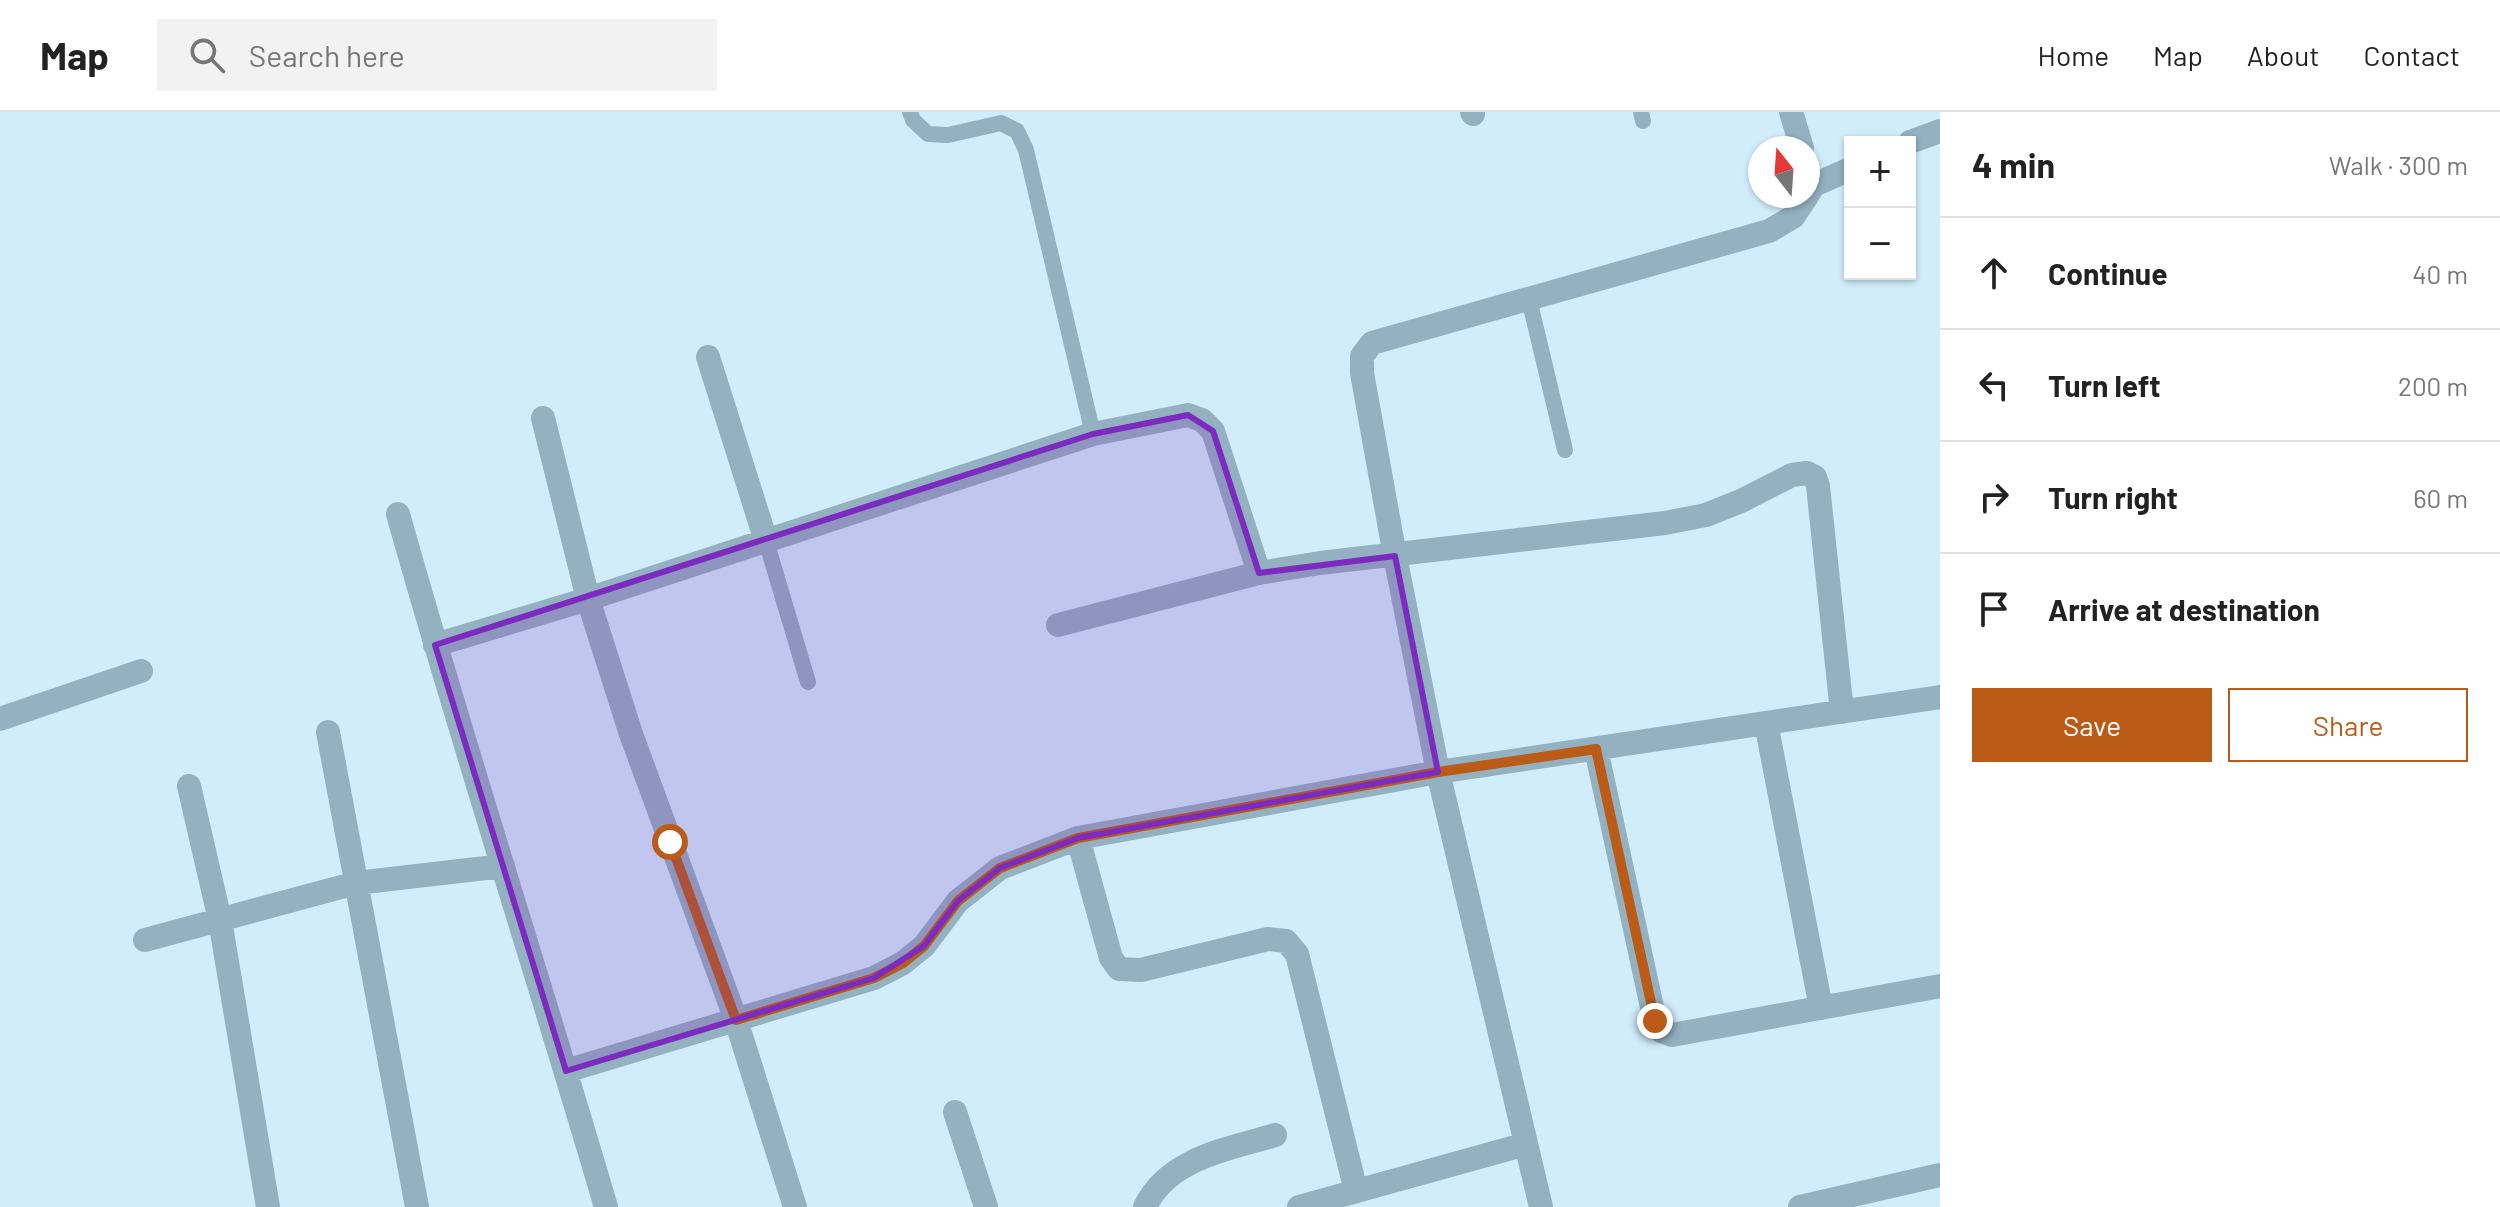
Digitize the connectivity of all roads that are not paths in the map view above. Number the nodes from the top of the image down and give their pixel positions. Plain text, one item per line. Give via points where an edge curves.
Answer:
1 (910, 112) edge
2 (1791, 112) edge
3 (1940, 131) edge
4 (1798, 136) edge
5 (1916, 140) edge
6 (1844, 171) edge
7 (1820, 181) edge
8 (1798, 208) edge
9 (1529, 299) junction
10 (708, 357) dead end
11 (543, 418) dead end
12 (1093, 434) junction
13 (1565, 450) dead end
14 (398, 514) dead end
15 (766, 541) junction
16 (1395, 556) junction
17 (1259, 573) junction
18 (588, 599) junction
19 (1058, 625) dead end
20 (435, 645) junction
21 (141, 671) dead end
22 (808, 682) dead end
23 (1939, 705) edge
24 (1842, 712) junction
25 (0, 719) edge
26 (1766, 723) junction
27 (328, 732) dead end
28 (1596, 749) junction
29 (1438, 772) junction
30 (189, 786) dead end
31 (1078, 838) junction
32 (503, 866) junction
33 (356, 883) junction
34 (220, 920) junction
35 (145, 940) dead end
36 (1940, 986) edge
37 (1821, 1008) junction
38 (736, 1020) junction
39 (566, 1071) junction
40 (955, 1112) dead end
41 (1275, 1135) dead end
42 (1526, 1144) junction
43 (1940, 1175) edge
44 (1356, 1191) junction
45 (268, 1207) edge
46 (417, 1207) edge
47 (606, 1207) edge
48 (795, 1207) edge
49 (986, 1207) edge
50 (1145, 1207) edge
51 (1299, 1207) edge
52 (1541, 1207) edge
53 (1800, 1207) edge

1 - 12 lane via 928,134 1001,123 1017,131 1026,150
2 - 4 street
3 - 5 street
6 - 7 street
8 - 9 street via 1793,217 1769,231
9 - 13 lane
9 - 16 street via 1372,343 1362,356
10 - 15 street
11 - 18 street
12 - 15 street
12 - 17 street via 1188,415 1202,420 1213,431
14 - 20 street
15 - 18 street
15 - 22 lane
16 - 17 street
16 - 24 street via 1706,515 1807,473 1818,486
16 - 29 street
17 - 19 street
18 - 20 street
18 - 38 street via 631,734
20 - 32 street
21 - 25 street
23 - 24 street
24 - 26 street
26 - 28 street
26 - 37 street
27 - 33 street
28 - 29 street
28 - 37 street via 1661,1031 1672,1035
29 - 31 street
29 - 42 street
30 - 34 street
31 - 38 street via 1000,868 958,901 924,946 903,963 874,978
31 - 44 street via 1111,958 1119,969 1141,970 1268,939 1286,941 1297,954
32 - 33 street
32 - 39 street
33 - 34 street
33 - 46 street
34 - 35 street
34 - 45 street
36 - 37 street
38 - 39 street
38 - 48 street
39 - 47 street
40 - 49 street
41 - 50 street via 1205,1156 1173,1172
42 - 44 street
42 - 52 street
43 - 53 street
44 - 51 street

